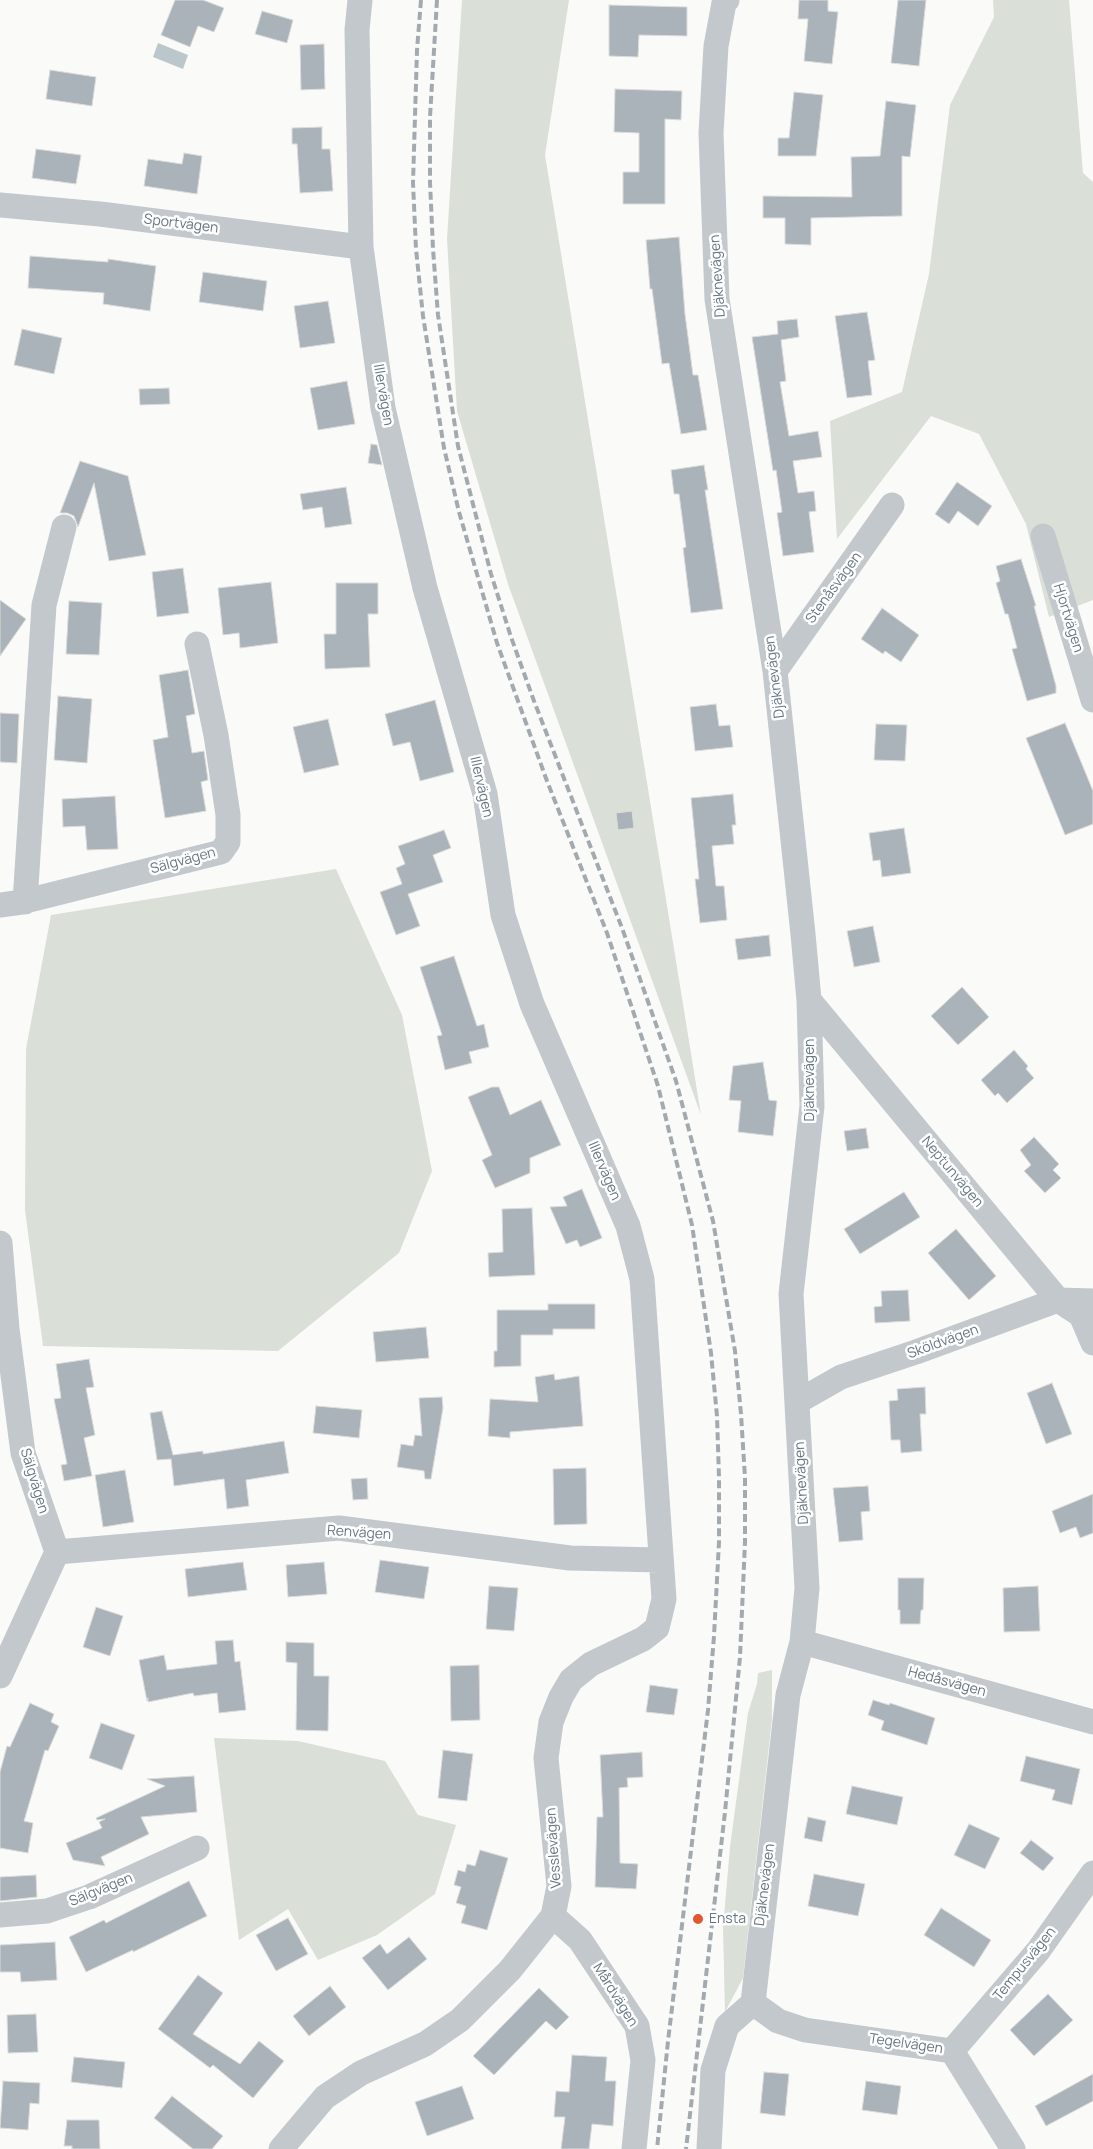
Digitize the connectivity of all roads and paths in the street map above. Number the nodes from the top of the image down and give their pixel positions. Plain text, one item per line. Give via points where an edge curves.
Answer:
1 (360, 0) edge
2 (727, 0) edge
3 (0, 205) edge
4 (361, 247) junction
5 (892, 505) dead end
6 (64, 527) dead end
7 (1043, 536) dead end
8 (198, 644) dead end
9 (775, 671) junction
10 (1093, 700) edge
11 (25, 902) junction
12 (0, 905) edge
13 (0, 913) edge
14 (809, 1000) junction
15 (0, 1242) edge
16 (1058, 1300) junction
17 (1093, 1301) edge
18 (1093, 1343) edge
19 (797, 1402) junction
20 (57, 1552) junction
21 (661, 1560) junction
22 (802, 1642) junction
23 (0, 1676) edge
24 (1093, 1722) edge
25 (197, 1848) dead end
26 (1093, 1873) edge
27 (0, 1915) edge
28 (553, 1916) junction
29 (752, 2003) junction
30 (952, 2051) junction
31 (281, 2149) edge
32 (634, 2149) edge
33 (709, 2149) edge
34 (1013, 2149) edge

1 - 4 street, Illervägen via 357,30
2 - 9 street, Djäknevägen via 716,46 711,133 717,299
3 - 4 street, Sportvägen via 100,214
4 - 21 street, Illervägen via 384,408 425,588 485,794 503,915 532,1004 628,1226 642,1279
5 - 9 street, Stenåsvägen
6 - 11 street via 44,605
7 - 10 street, Hjortvägen
8 - 11 street, Sälgvägen via 216,735 228,815 228,842 221,852
9 - 14 street, Djäknevägen
11 - 12 street, Sälgvägen
12 - 13 street, Sälgvägen
14 - 16 street, Neptunvägen
14 - 19 street, Djäknevägen via 812,1106 791,1294
15 - 20 street, Sälgvägen via 7,1329 23,1452
16 - 17 street, Sköldvägen
16 - 18 street, Neptunvägen via 1081,1315
16 - 19 street, Sköldvägen via 841,1377
19 - 22 street, Djäknevägen via 807,1588
20 - 21 street, Renvägen via 339,1528 570,1558
20 - 23 street
21 - 28 street, Vesslevägen via 664,1599 657,1628 643,1639 591,1664 571,1680 551,1722 546,1758 559,1886
22 - 24 street, Hedåsvägen
22 - 29 street, Djäknevägen via 788,1695
25 - 27 street, Sälgvägen via 89,1897 47,1911
26 - 30 street, Tempusvägen via 1038,1951
28 - 31 street, Vesslevägen via 510,1970 460,2020 425,2044 361,2073 325,2097
28 - 32 street, Mårdvägen via 580,1940 637,2026 643,2060
29 - 30 street, Tegelvägen via 778,2021 805,2030
29 - 33 street via 728,2026 713,2070
30 - 34 street, Tegelvägen

